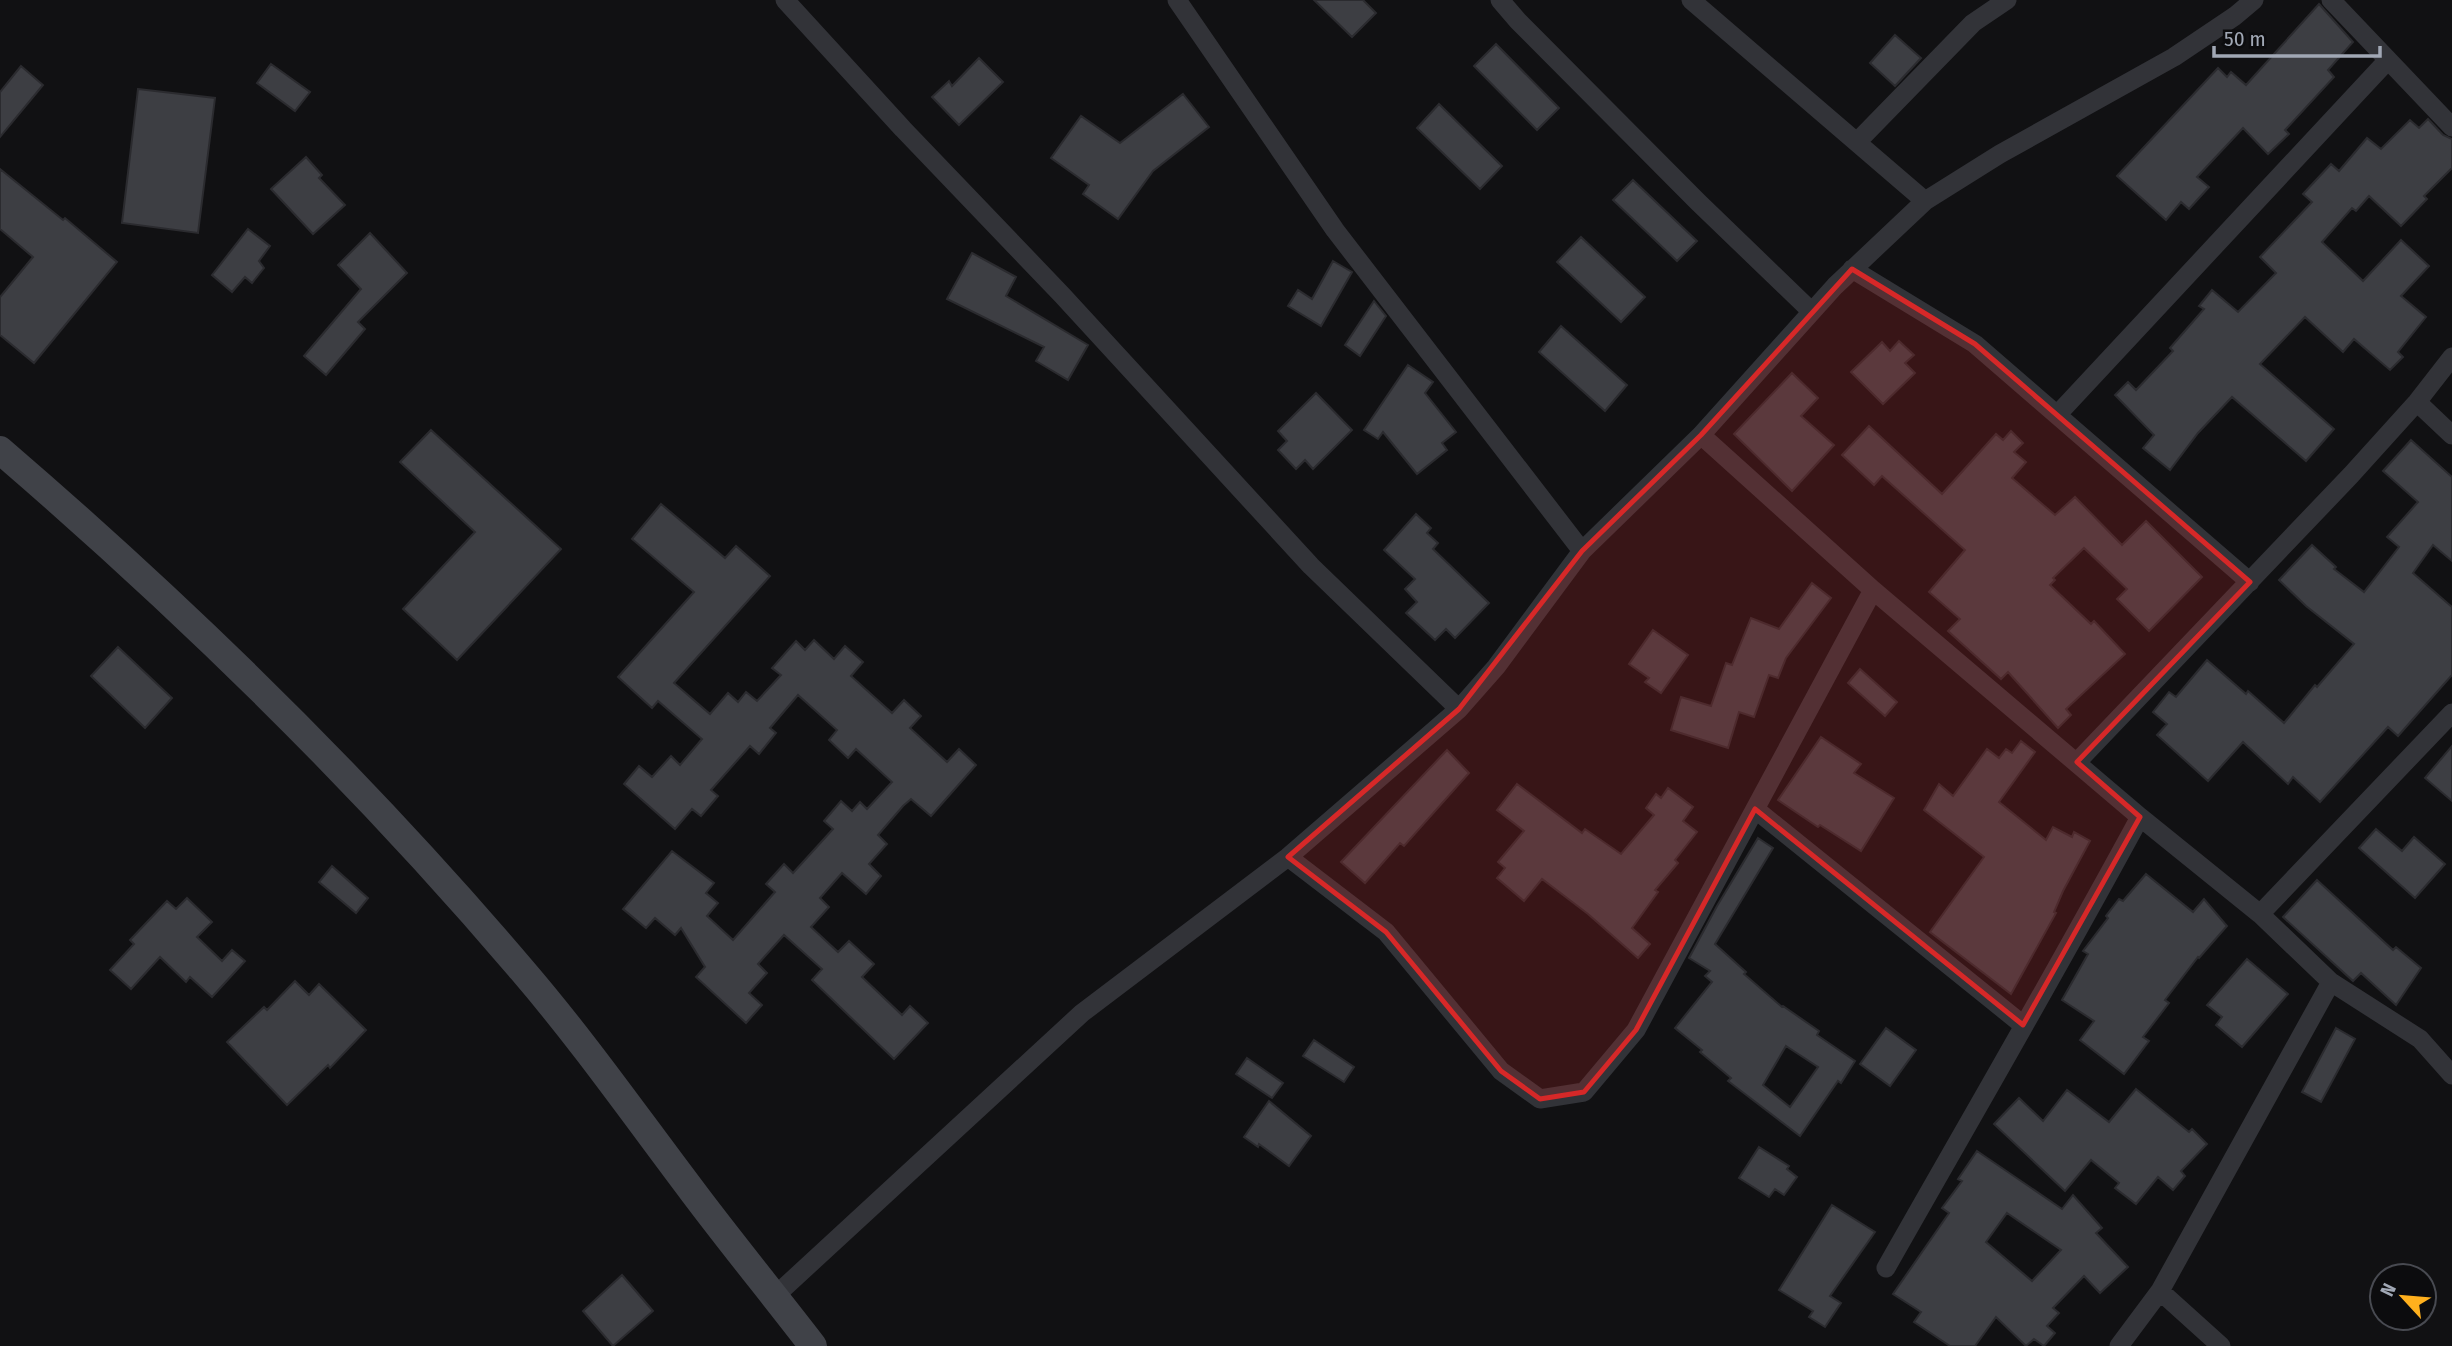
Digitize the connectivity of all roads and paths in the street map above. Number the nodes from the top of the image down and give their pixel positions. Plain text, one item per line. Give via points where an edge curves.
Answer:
1 (785, 0) edge
2 (1177, 0) edge
3 (1500, 0) edge
4 (1691, 0) edge
5 (2007, 0) edge
6 (2254, 0) edge
7 (2331, 0) edge
8 (2387, 61) junction
9 (2452, 127) edge
10 (1857, 142) junction
11 (1926, 201) junction
12 (1852, 269) junction
13 (1811, 311) junction
14 (2452, 357) edge
15 (2417, 402) junction
16 (2057, 415) junction
17 (1701, 435) junction
18 (2452, 435) edge
19 (0, 450) edge
20 (1582, 551) junction
21 (2250, 582) junction
22 (1873, 590) junction
23 (1459, 709) junction
24 (2452, 713) edge
25 (2077, 762) junction
26 (1755, 809) junction
27 (2140, 817) junction
28 (1288, 857) junction
29 (2260, 914) junction
30 (2331, 982) junction
31 (2023, 1025) junction
32 (2452, 1075) edge
33 (1886, 1268) dead end
34 (2160, 1291) junction
35 (775, 1296) junction
36 (813, 1346) edge
37 (2119, 1346) edge
38 (2221, 1346) edge

1 - 23 street via 1311,566
2 - 20 street via 1335,230
3 - 13 street
4 - 10 street
5 - 10 street via 1973,23
6 - 11 street via 2174,57
7 - 8 street
8 - 9 street
8 - 16 street
10 - 11 street
11 - 12 street
12 - 13 street
12 - 16 street via 1975,344
13 - 17 street
14 - 15 street
15 - 18 street
15 - 21 street
16 - 21 street
17 - 20 street
17 - 22 street
19 - 35 street via 272,701 466,906 571,1028
20 - 23 street
21 - 25 street
22 - 25 street
22 - 26 street
23 - 28 street
24 - 29 street
25 - 27 street
26 - 28 street via 1636,1030 1584,1092 1540,1099 1501,1071 1386,932
26 - 31 street
27 - 29 street
27 - 31 street
28 - 35 street via 1082,1013
29 - 30 street
30 - 32 street via 2420,1039
30 - 34 street
31 - 33 street
34 - 37 street
34 - 38 street
35 - 36 street

